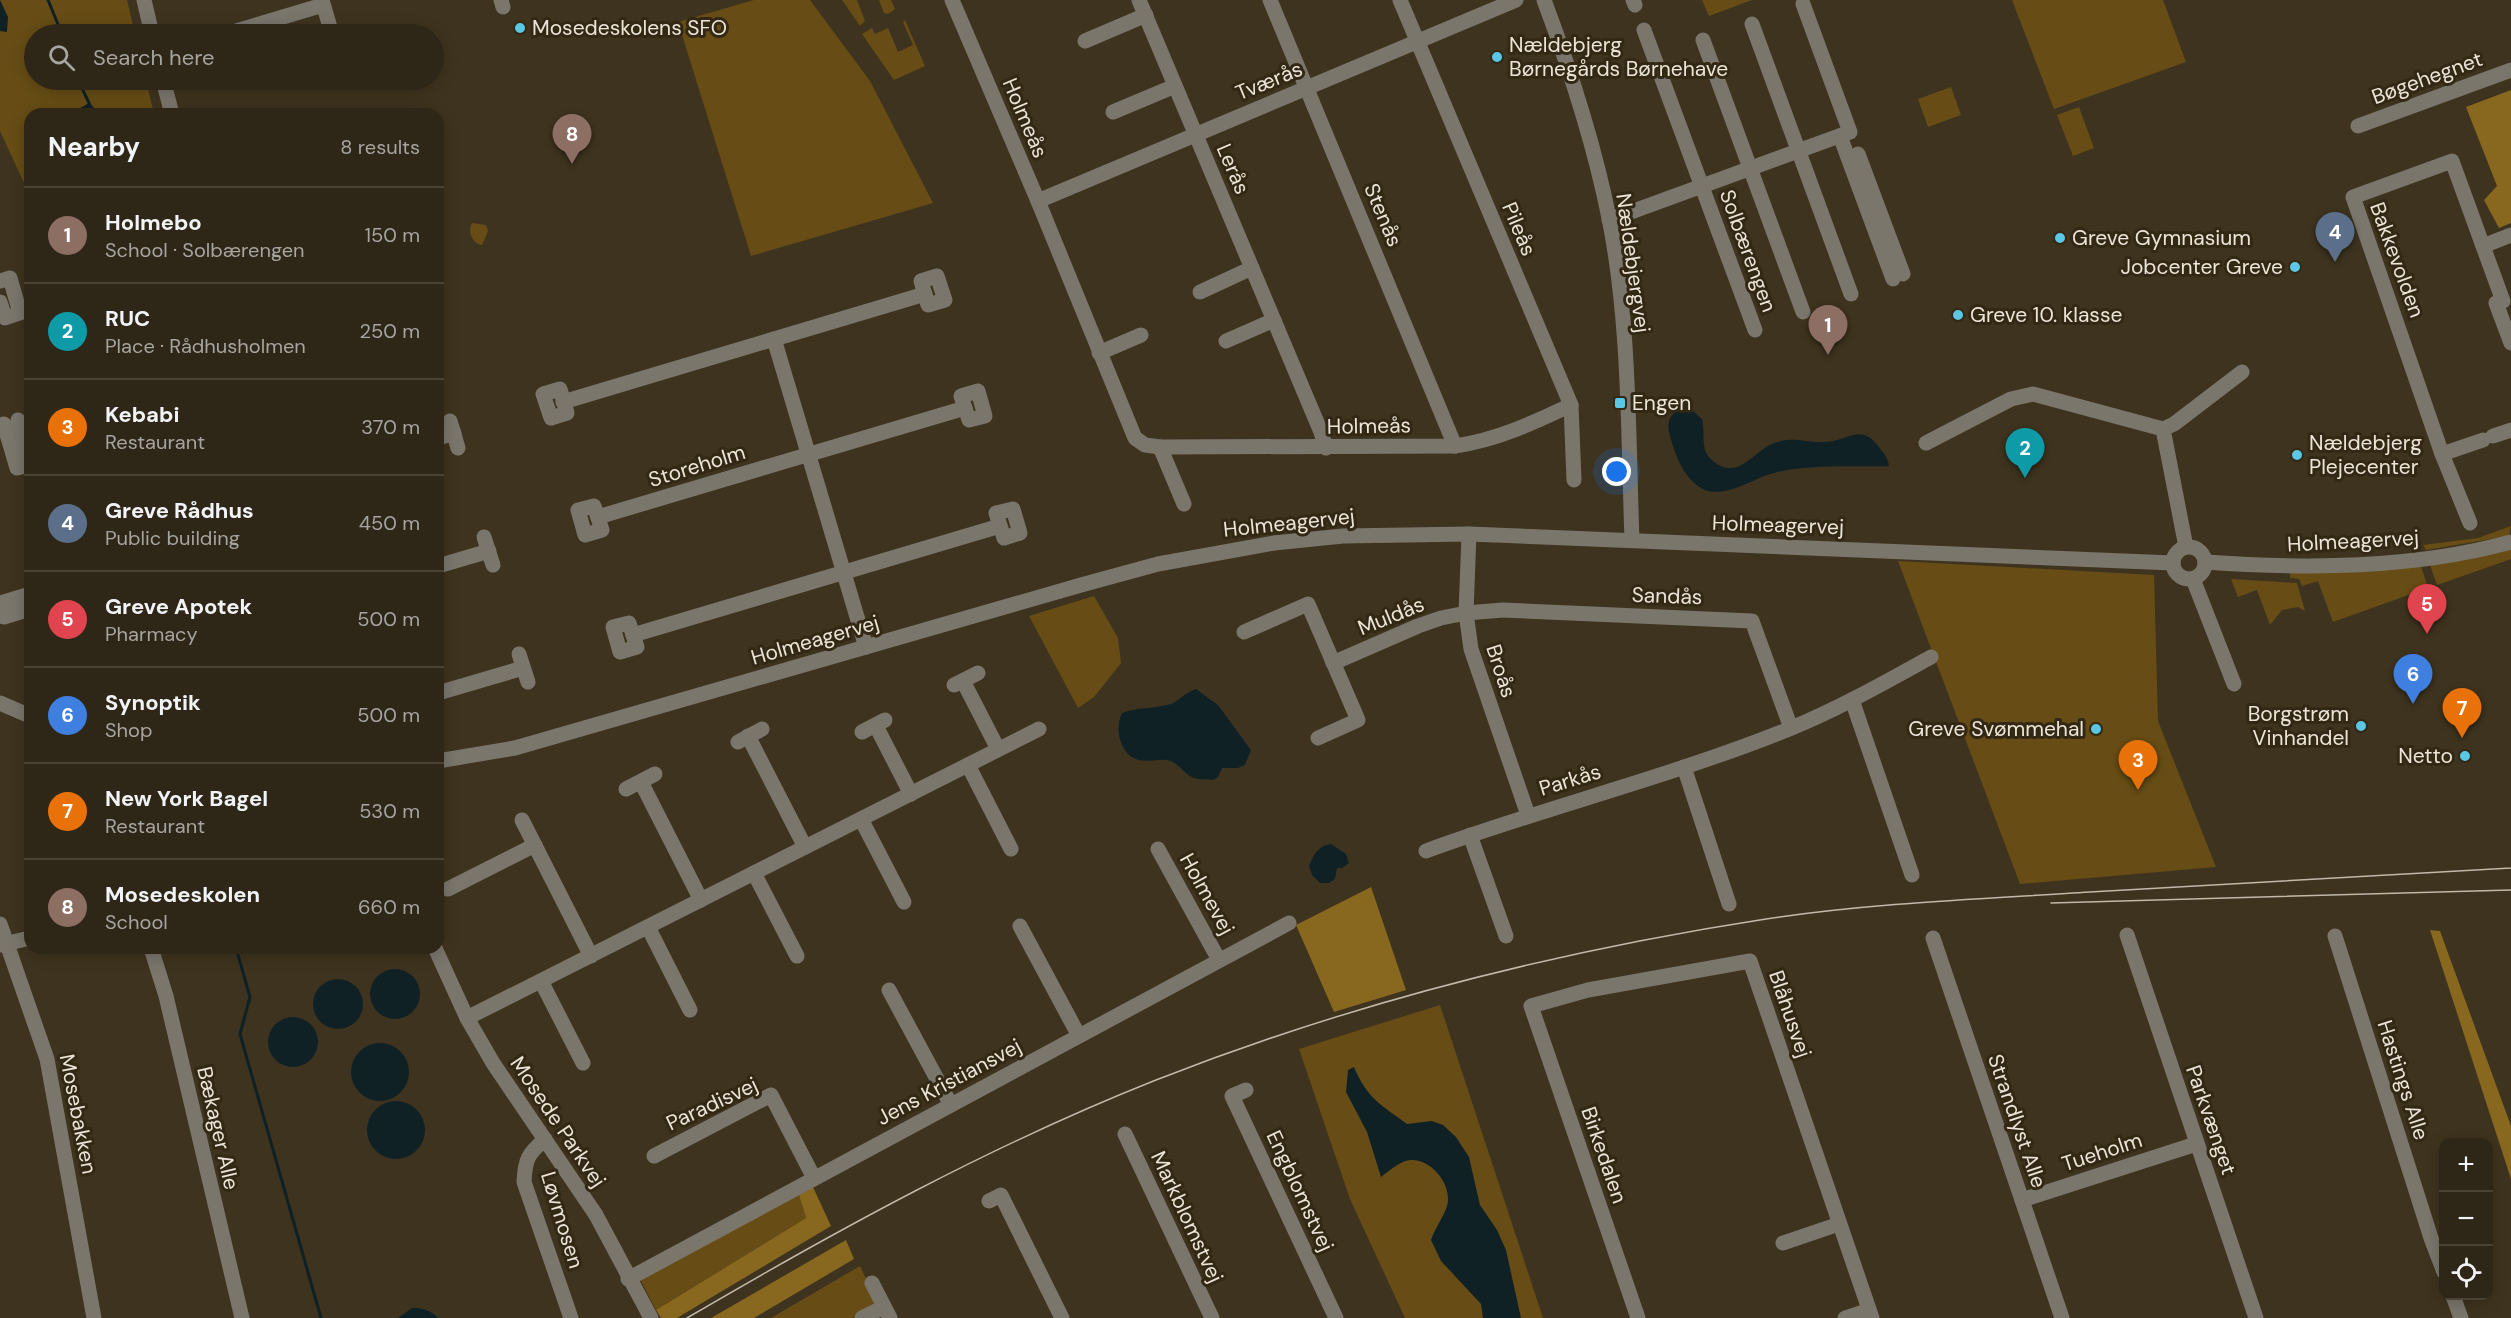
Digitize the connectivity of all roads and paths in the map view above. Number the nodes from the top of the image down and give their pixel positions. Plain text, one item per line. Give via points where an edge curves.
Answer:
1 (144, 0) edge
2 (952, 0) edge
3 (1139, 0) edge
4 (1270, 0) edge
5 (1400, 0) edge
6 (1516, 0) edge
7 (1544, 0) edge
8 (322, 2) edge
9 (1803, 4) dead end
10 (1146, 15) junction
11 (150, 24) edge
12 (256, 24) edge
13 (329, 24) edge
14 (1752, 24) dead end
15 (1644, 30) dead end
16 (1703, 40) dead end
17 (1084, 41) dead end
18 (1417, 42) junction
19 (2511, 70) edge
20 (1175, 86) junction
21 (1307, 88) junction
22 (166, 90) edge
23 (170, 108) edge
24 (1113, 112) dead end
25 (2358, 126) dead end
26 (1195, 134) junction
27 (1845, 134) junction
28 (1798, 151) junction
29 (1858, 154) dead end
30 (1750, 168) junction
31 (1702, 186) junction
32 (1038, 201) junction
33 (1609, 220) junction
34 (2511, 235) edge
35 (2483, 246) junction
36 (1252, 268) junction
37 (0, 281) edge
38 (1200, 292) dead end
39 (925, 294) dead end
40 (1851, 294) dead end
41 (0, 302) edge
42 (1803, 312) dead end
43 (1274, 320) junction
44 (1755, 330) dead end
45 (1141, 335) dead end
46 (774, 339) junction
47 (1226, 341) dead end
48 (2511, 343) edge
49 (1099, 353) junction
50 (2242, 372) dead end
51 (563, 402) dead end
52 (1571, 405) junction
53 (965, 408) dead end
54 (13, 421) edge
55 (2163, 429) junction
56 (2511, 430) edge
57 (454, 434) dead end
58 (444, 436) edge
59 (1926, 443) dead end
60 (1455, 446) junction
61 (1160, 447) junction
62 (24, 448) edge
63 (1326, 448) junction
64 (2442, 454) junction
65 (809, 455) junction
66 (1574, 480) dead end
67 (1184, 504) dead end
68 (598, 518) dead end
69 (2470, 523) dead end
70 (1000, 526) dead end
71 (1469, 534) junction
72 (1632, 540) junction
73 (2508, 542) edge
74 (2186, 547) junction
75 (489, 551) dead end
76 (2205, 562) junction
77 (2173, 563) junction
78 (444, 564) edge
79 (844, 572) junction
80 (2193, 579) junction
81 (24, 596) edge
82 (0, 603) edge
83 (24, 611) edge
84 (1466, 613) junction
85 (0, 615) edge
86 (1244, 632) dead end
87 (633, 635) dead end
88 (866, 647) junction
89 (1931, 657) dead end
90 (1333, 663) junction
91 (523, 668) dead end
92 (978, 673) dead end
93 (2234, 684) dead end
94 (444, 691) edge
95 (1852, 700) junction
96 (0, 703) edge
97 (24, 713) edge
98 (874, 726) dead end
99 (1040, 729) dead end
100 (1791, 729) junction
101 (749, 736) dead end
102 (1318, 738) dead end
103 (998, 749) junction
104 (444, 760) edge
105 (968, 765) junction
106 (1684, 767) junction
107 (655, 774) dead end
108 (641, 782) junction
109 (626, 789) dead end
110 (910, 794) junction
111 (1528, 815) junction
112 (861, 819) junction
113 (522, 820) dead end
114 (1470, 835) junction
115 (535, 845) junction
116 (805, 847) junction
117 (1011, 849) dead end
118 (1158, 849) dead end
119 (1426, 851) dead end
120 (754, 873) junction
121 (1912, 875) dead end
122 (448, 889) dead end
123 (701, 900) junction
124 (904, 902) dead end
125 (1729, 904) dead end
126 (1289, 923) dead end
127 (0, 924) edge
128 (1020, 926) dead end
129 (648, 927) junction
130 (2127, 935) dead end
131 (1506, 936) dead end
132 (2335, 936) dead end
133 (1933, 938) dead end
134 (24, 939) edge
135 (4, 944) edge
136 (153, 954) edge
137 (438, 954) edge
138 (591, 956) junction
139 (797, 956) dead end
140 (1219, 960) junction
141 (541, 981) junction
142 (889, 990) dead end
143 (1531, 1006) joint
144 (690, 1010) dead end
145 (467, 1018) junction
146 (1079, 1036) junction
147 (583, 1063) dead end
148 (1246, 1090) dead end
149 (951, 1105) junction
150 (1125, 1134) dead end
151 (545, 1139) junction
152 (2196, 1144) junction
153 (654, 1156) dead end
154 (814, 1178) junction
155 (2022, 1200) junction
156 (989, 1201) dead end
157 (1839, 1224) junction
158 (1783, 1243) dead end
159 (2439, 1259) edge
160 (628, 1279) junction
161 (872, 1283) dead end
162 (2454, 1300) edge
163 (887, 1312) edge
164 (1871, 1314) edge
165 (94, 1318) edge
166 (242, 1318) edge
167 (571, 1318) edge
168 (651, 1318) edge
169 (862, 1318) edge
170 (1062, 1318) edge
171 (1212, 1318) edge
172 (1336, 1318) edge
173 (1638, 1318) edge
174 (1845, 1318) edge
175 (2062, 1318) edge
176 (2256, 1318) edge
177 (2461, 1318) edge

1 - 11 street
2 - 32 street, Holmeås
3 - 10 street, Lerås
4 - 21 street, Stenås
5 - 18 street, Pileås
6 - 18 street, Tværås
7 - 33 street, Nældebjergvej via 1580,100
8 - 12 street
8 - 13 street
9 - 27 street
10 - 17 street
10 - 20 street, Lerås
14 - 28 street
15 - 31 street, Solbærengen
16 - 30 street, Solbærengen
18 - 21 street, Tværås
18 - 52 street, Pileås
19 - 25 street, Bøgehegnet
20 - 24 street
20 - 26 street, Lerås
21 - 26 street, Tværås
21 - 60 street, Stenås
22 - 23 street
26 - 32 street, Tværås
26 - 36 street, Lerås
27 - 28 street
27 - 29 street via 1896,271
28 - 30 street
28 - 40 street
30 - 31 street
30 - 42 street, Solbærengen
31 - 33 street
31 - 44 street, Solbærengen
32 - 49 street, Holmeås
33 - 72 street, Nældebjergvej via 1619,291
34 - 35 street
35 - 48 street, Bakkevolden via 2503,301 2496,303
35 - 64 street, Bakkevolden via 2452,161 2353,197
36 - 38 street
36 - 43 street, Lerås
37 - 41 street via 10,278 20,313 5,318
39 - 46 street
43 - 47 street
43 - 63 street, Lerås
45 - 49 street
46 - 51 street
46 - 65 street
49 - 61 street, Holmeås via 1136,438 1145,445
50 - 55 street
52 - 60 street, Holmeås via 1509,434
52 - 66 street, Pileås
53 - 65 street, Storeholm
54 - 62 street
55 - 59 street via 2033,394 2011,399
55 - 74 street
56 - 64 street
57 - 58 street
60 - 63 street, Holmeås
61 - 63 street, Holmeås
61 - 67 street
64 - 69 street, Bakkevolden
65 - 68 street, Storeholm
65 - 79 street
70 - 79 street
71 - 72 street, Holmeagervej
71 - 84 street, Broås
71 - 88 street, Holmeagervej via 1343,536 1213,553 1092,582
72 - 77 street, Holmeagervej
73 - 76 street, Holmeagervej via 2405,562 2339,566
74 - 76 street via 2201,552
74 - 77 street via 2176,553
75 - 78 street
76 - 80 street via 2202,572
77 - 80 street via 2176,574
79 - 87 street
79 - 88 street
80 - 93 street
81 - 82 street
83 - 85 street
84 - 90 street, Muldås via 1418,626
84 - 100 street, Sandås via 1503,610 1752,621
84 - 111 street, Broås via 1471,649
86 - 90 street via 1308,604
88 - 104 street, Holmeagervej via 515,748
89 - 95 street, Parkås
90 - 102 street via 1358,720
91 - 94 street
92 - 103 street via 959,683
95 - 100 street, Parkås
95 - 121 street
96 - 97 street
98 - 110 street
99 - 103 street
100 - 106 street, Parkås
101 - 116 street
103 - 105 street
105 - 110 street
105 - 117 street
106 - 111 street, Parkås
106 - 125 street
107 - 108 street
108 - 109 street
108 - 123 street
110 - 112 street
111 - 114 street, Parkås
112 - 116 street
112 - 124 street
113 - 115 street
114 - 119 street, Parkås
114 - 131 street
115 - 122 street
115 - 138 street
116 - 120 street
118 - 140 street, Holmevej
120 - 123 street
120 - 139 street
123 - 129 street
126 - 140 street, Jens Kristiansvej
127 - 135 street, Mosebakken
128 - 146 street
129 - 138 street
129 - 144 street
130 - 152 street, Parkvænget
132 - 159 street, Hastings Alle
133 - 155 street, Strandlyst Alle
134 - 135 street
135 - 165 street, Mosebakken via 47,1059
136 - 166 street, Bækager Alle
137 - 145 street, Mosede Parkvej
138 - 141 street
140 - 146 street, Jens Kristiansvej
141 - 145 street
141 - 147 street
142 - 149 street
143 - 157 street, Blåhusvej via 1588,990 1750,961
143 - 173 street, Birkedalen
145 - 151 street, Mosede Parkvej via 493,1064
146 - 149 street, Jens Kristiansvej
148 - 172 street, Engblomstvej via 1232,1096
149 - 154 street, Jens Kristiansvej
150 - 171 street, Markblomstvej
151 - 160 street, Mosede Parkvej via 596,1215
151 - 167 street, Løvmosen via 530,1152 524,1182
152 - 155 street, Tueholm
152 - 176 street, Parkvænget
153 - 154 street, Paradisvej via 771,1095
154 - 160 street, Jens Kristiansvej
155 - 175 street, Strandlyst Alle
156 - 170 street via 1001,1195
157 - 158 street
157 - 164 street, Blåhusvej
160 - 168 street, Mosede Parkvej
161 - 163 street
162 - 177 street
163 - 169 street
164 - 174 street, Blåhusvej

